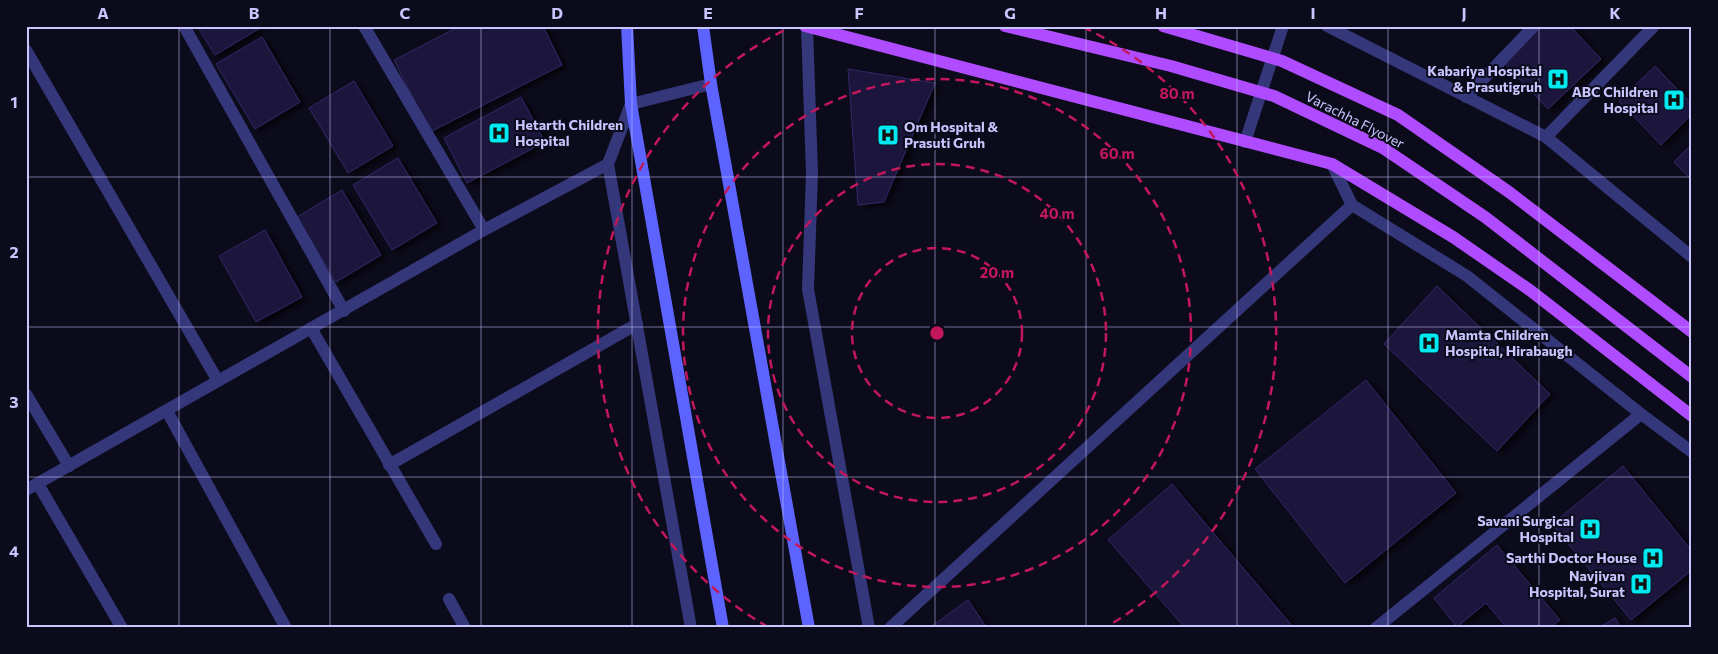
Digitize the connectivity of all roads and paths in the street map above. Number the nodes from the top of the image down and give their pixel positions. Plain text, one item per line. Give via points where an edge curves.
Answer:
1 (184, 26) edge
2 (364, 26) edge
3 (627, 26) edge
4 (703, 26) edge
5 (806, 26) edge
6 (1004, 26) edge
7 (1283, 26) edge
8 (1327, 26) edge
9 (1534, 26) edge
10 (1654, 26) edge
11 (1165, 27) edge
12 (26, 50) edge
13 (711, 84) junction
14 (1466, 97) junction
15 (631, 104) junction
16 (1546, 137) junction
17 (1245, 142) junction
18 (608, 164) junction
19 (1332, 164) junction
20 (1352, 205) junction
21 (484, 230) junction
22 (1692, 257) edge
23 (344, 311) junction
24 (637, 324) junction
25 (311, 328) junction
26 (1692, 332) edge
27 (1692, 377) edge
28 (218, 381) junction
29 (26, 394) edge
30 (167, 411) junction
31 (1642, 414) junction
32 (1692, 416) edge
33 (1692, 452) edge
34 (390, 465) junction
35 (69, 466) junction
36 (38, 484) junction
37 (26, 490) edge
38 (436, 544) dead end
39 (449, 600) dead end
40 (122, 628) edge
41 (286, 628) edge
42 (465, 628) edge
43 (691, 628) edge
44 (723, 628) edge
45 (809, 628) edge
46 (869, 628) edge
47 (890, 628) edge
48 (1376, 628) edge

1 - 23 street
2 - 21 street
3 - 15 main road
4 - 13 main road
5 - 17 main road
5 - 46 street via 812,173 808,289
6 - 27 main road, Varachha Flyover, bridge via 1171,66 1274,96 1383,148 1485,218
7 - 17 street
8 - 14 street
9 - 14 street
10 - 16 street
11 - 26 main road, Varachha Flyover, bridge via 1282,61 1398,115 1509,192
12 - 28 street
13 - 15 street
13 - 45 main road
14 - 16 street
15 - 18 street
15 - 44 main road
16 - 22 street
17 - 19 main road
18 - 21 street
18 - 24 street
19 - 20 street
19 - 32 main road via 1453,237 1531,291
20 - 31 street via 1467,276
20 - 47 street
21 - 23 street
23 - 25 street
24 - 34 street
24 - 43 street
25 - 28 street
25 - 34 street
28 - 30 street
29 - 35 street
30 - 35 street
30 - 41 street
31 - 33 street
31 - 48 street
34 - 38 street
35 - 36 street
36 - 37 street
36 - 40 street
39 - 42 street

